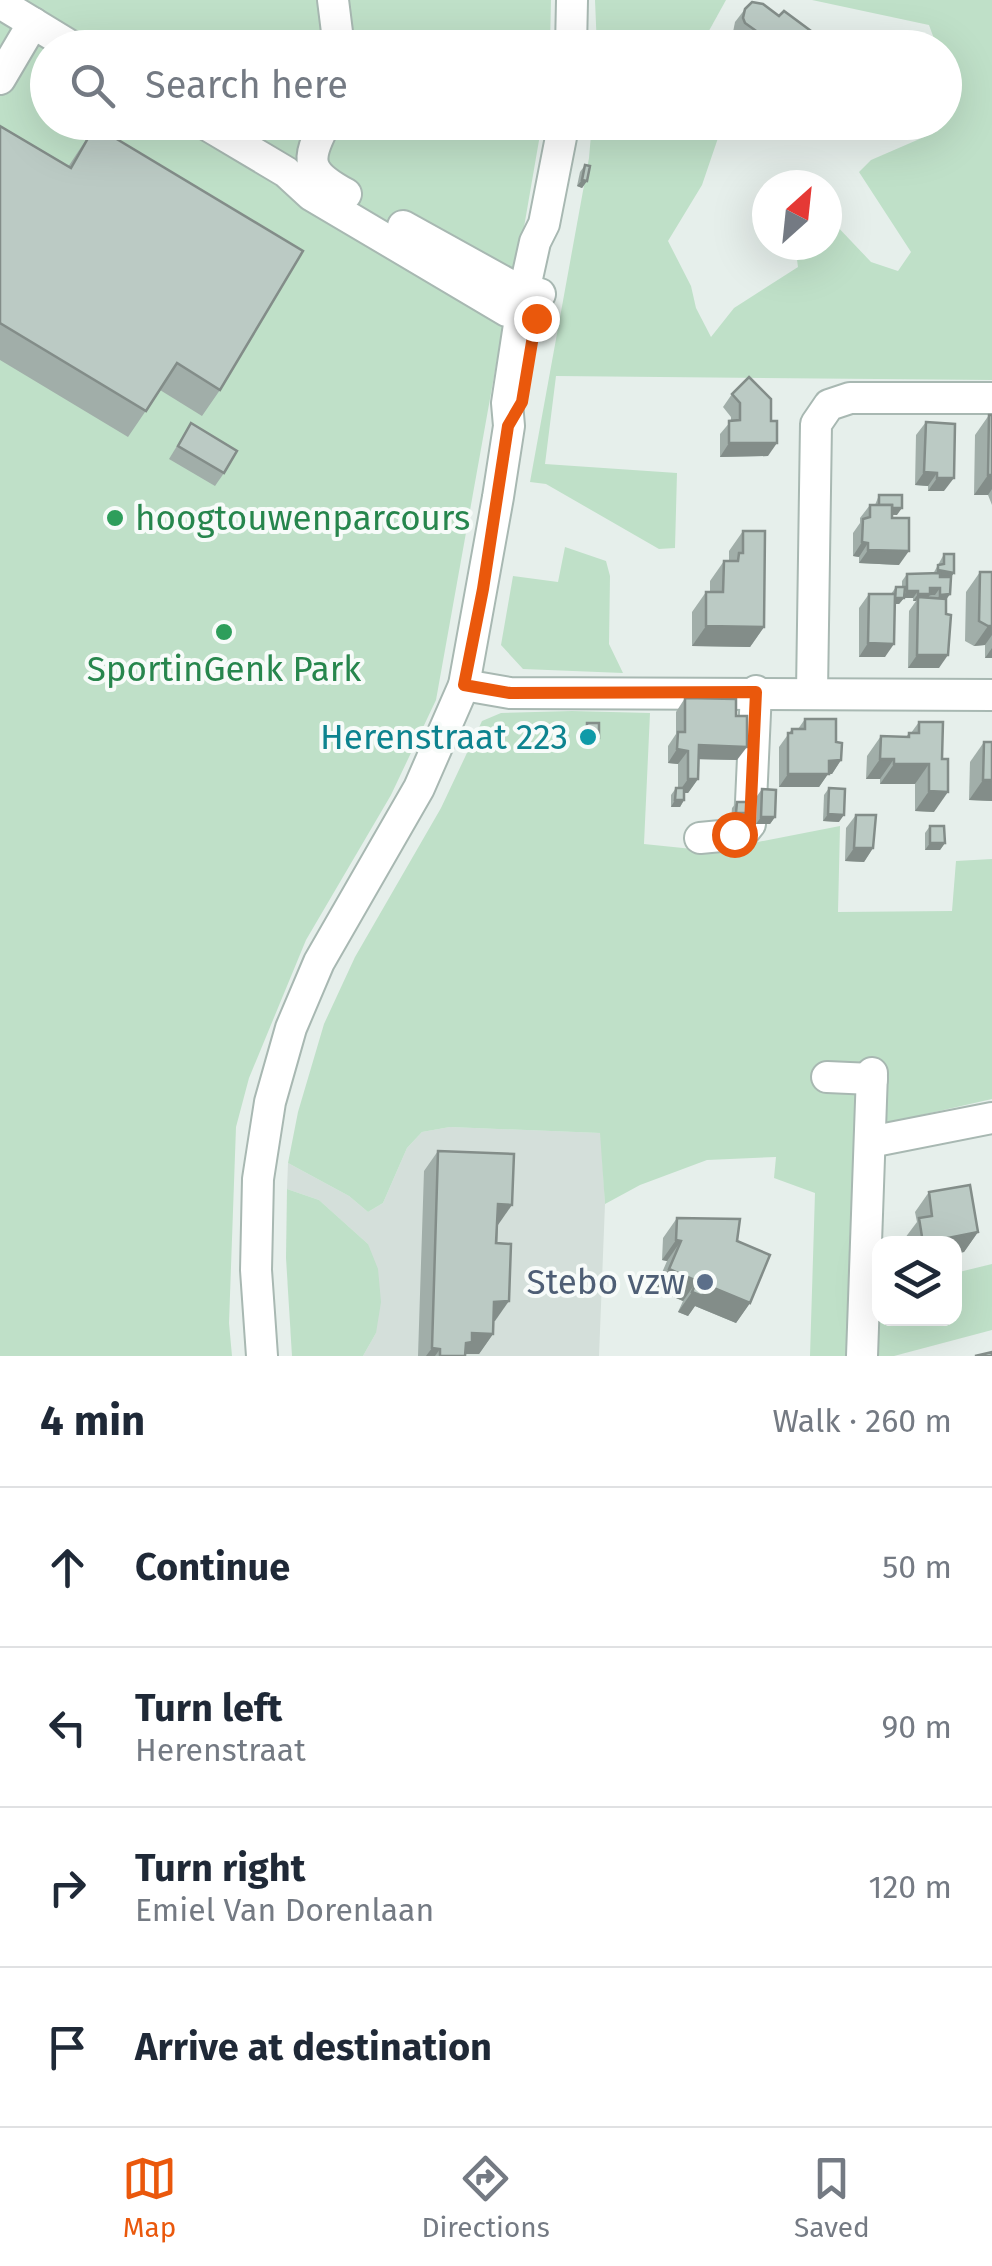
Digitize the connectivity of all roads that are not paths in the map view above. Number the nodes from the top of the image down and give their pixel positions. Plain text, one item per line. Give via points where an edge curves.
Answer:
1 (333, 0) edge
2 (572, 0) edge
3 (0, 3) edge
4 (33, 23) junction
5 (45, 30) edge
6 (337, 30) edge
7 (571, 30) edge
8 (0, 79) edge
9 (232, 140) edge
10 (316, 140) edge
11 (560, 140) edge
12 (530, 305) junction
13 (992, 398) edge
14 (464, 685) junction
15 (756, 692) junction
16 (812, 692) junction
17 (992, 694) edge
18 (700, 838) dead end
19 (827, 1077) dead end
20 (992, 1118) edge
21 (870, 1142) junction
22 (262, 1356) edge
23 (862, 1356) edge

1 - 6 street
2 - 7 street
3 - 4 street
4 - 5 street
4 - 8 street
9 - 12 street via 311,195
10 - 12 street via 311,150 321,180
11 - 12 street via 544,224 549,245
12 - 14 street via 522,402 508,426
13 - 16 street via 850,398 829,405 816,424
14 - 15 street via 510,693
14 - 22 street via 419,788 319,962 291,1028 258,1179
15 - 16 street
15 - 18 street via 750,824 742,834
16 - 17 street
19 - 21 street via 872,1076
20 - 21 street
21 - 23 street

